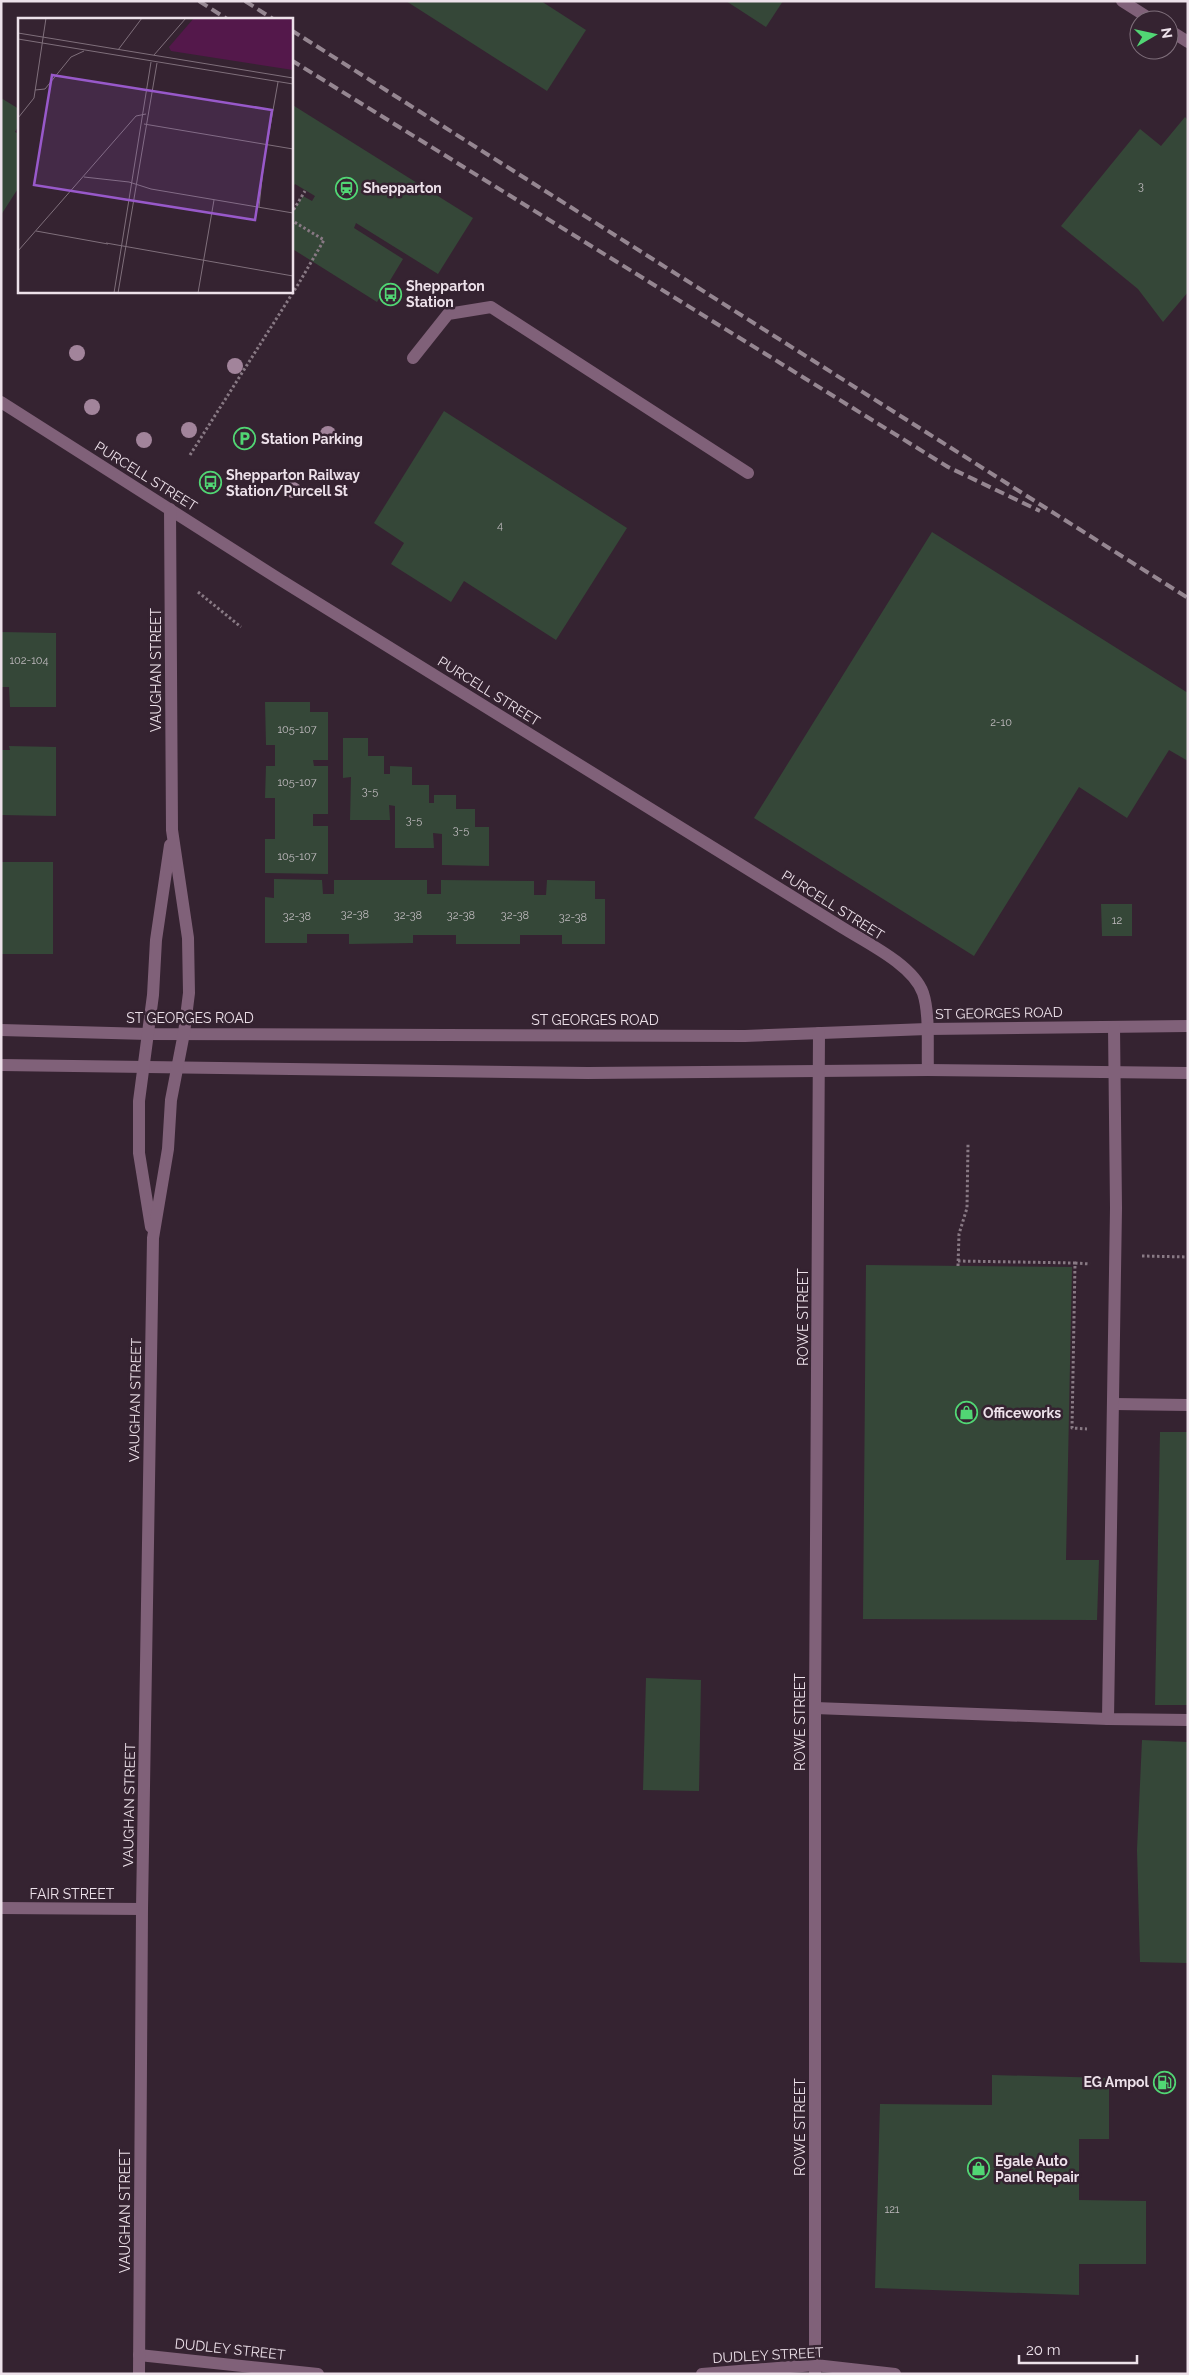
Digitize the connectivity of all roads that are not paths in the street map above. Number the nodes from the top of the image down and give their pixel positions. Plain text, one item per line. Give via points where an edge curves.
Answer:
1 (1122, 1) edge
2 (1136, 10) edge
3 (413, 358) dead end
4 (1, 402) edge
5 (748, 473) dead end
6 (170, 509) junction
7 (172, 830) junction
8 (1188, 1026) edge
9 (1114, 1027) junction
10 (927, 1029) junction
11 (1, 1030) edge
12 (184, 1033) junction
13 (819, 1033) junction
14 (148, 1034) junction
15 (1, 1065) edge
16 (143, 1068) junction
17 (178, 1068) junction
18 (928, 1070) junction
19 (819, 1071) junction
20 (1115, 1072) junction
21 (1188, 1073) edge
22 (153, 1238) junction
23 (1114, 1404) junction
24 (1188, 1405) edge
25 (815, 1708) junction
26 (1108, 1719) junction
27 (1188, 1720) edge
28 (1, 1908) edge
29 (142, 1909) junction
30 (139, 2355) junction
31 (814, 2369) edge
32 (139, 2374) edge
33 (318, 2374) edge
34 (702, 2374) edge
35 (895, 2374) edge

1 - 2 street
3 - 5 street via 448,314 491,307
4 - 6 street, PURCELL STREET
6 - 7 street, VAUGHAN STREET
6 - 10 street, PURCELL STREET via 893,960 911,973 923,994
7 - 12 street, VAUGHAN STREET via 188,938 189,993
7 - 14 street, VAUGHAN STREET via 156,940
8 - 9 street, ST GEORGES ROAD
9 - 10 street, ST GEORGES ROAD
9 - 20 street
10 - 13 street, ST GEORGES ROAD
10 - 18 street, PURCELL STREET
11 - 14 street, ST GEORGES ROAD
12 - 13 street, ST GEORGES ROAD via 745,1036
12 - 14 street, ST GEORGES ROAD
12 - 17 street, VAUGHAN STREET
13 - 19 street, ROWE STREET
14 - 16 street, VAUGHAN STREET
15 - 16 street
16 - 17 street
16 - 22 street, VAUGHAN STREET via 139,1153
17 - 19 street via 579,1073
17 - 22 street, VAUGHAN STREET
18 - 19 street
18 - 20 street
19 - 25 street, ROWE STREET
20 - 21 street
20 - 23 street
22 - 29 street, VAUGHAN STREET
23 - 24 street
23 - 26 street
25 - 26 street
25 - 31 street, ROWE STREET
26 - 27 street
28 - 29 street, FAIR STREET
29 - 30 street, VAUGHAN STREET
30 - 32 street, VAUGHAN STREET
30 - 33 street, DUDLEY STREET
31 - 34 street, DUDLEY STREET
31 - 35 street, DUDLEY STREET

